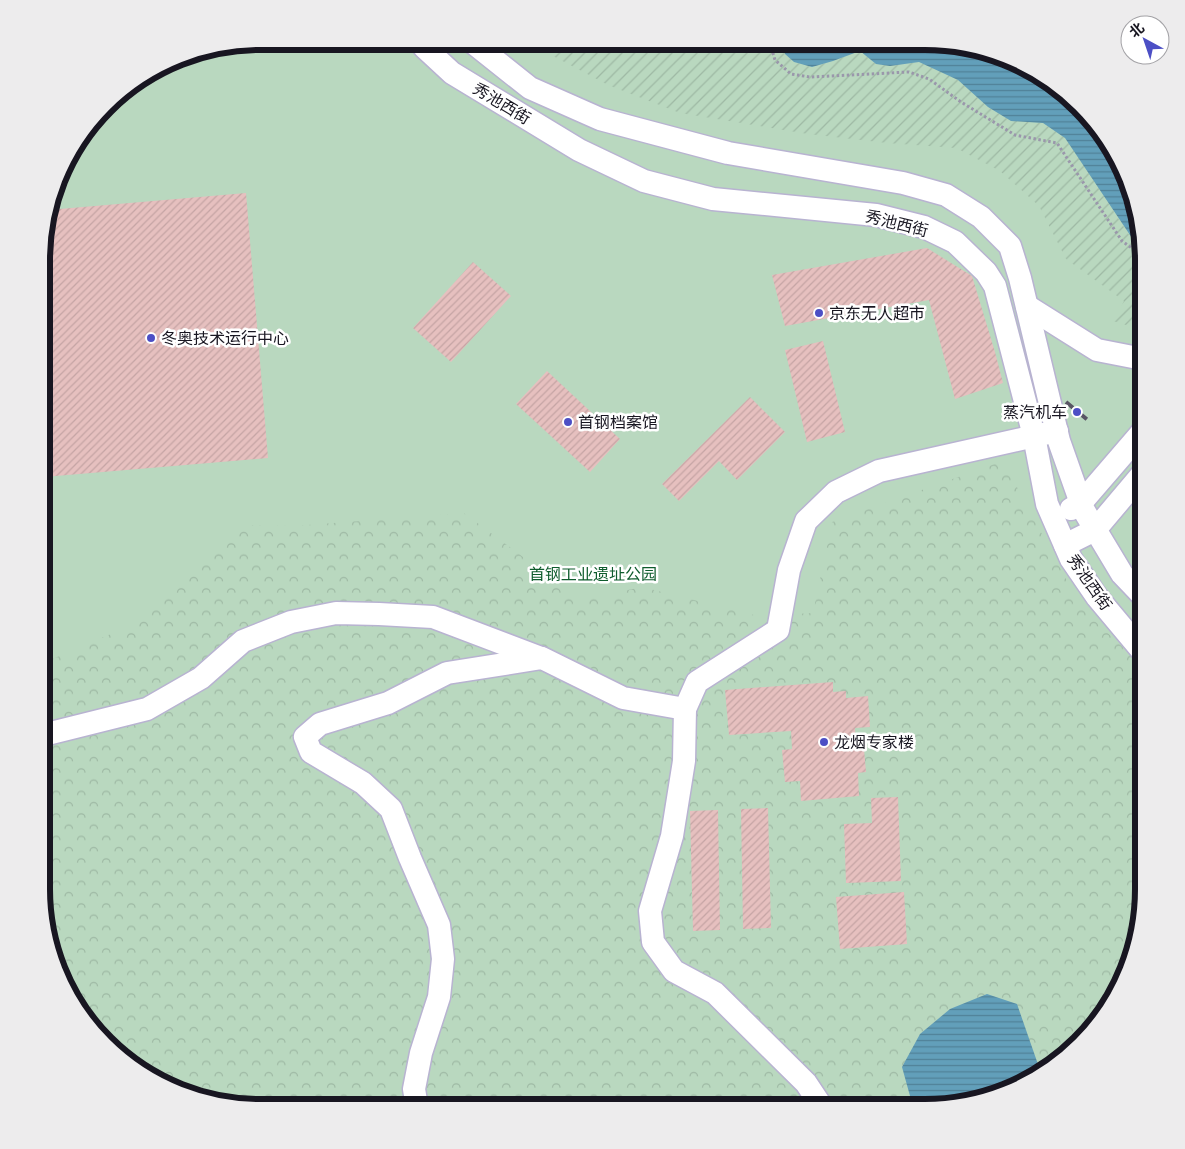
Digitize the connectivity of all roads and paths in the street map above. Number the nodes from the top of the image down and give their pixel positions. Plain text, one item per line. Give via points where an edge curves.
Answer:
1 (432, 50) edge
2 (482, 50) edge
3 (772, 50) edge
4 (1135, 250) edge
5 (1027, 306) junction
6 (1135, 357) edge
7 (1057, 431) junction
8 (1034, 436) junction
9 (1135, 440) edge
10 (1135, 483) edge
11 (1081, 504) junction
12 (1053, 518) junction
13 (1096, 530) junction
14 (1065, 545) junction
15 (1135, 588) edge
16 (1135, 642) edge
17 (542, 658) junction
18 (685, 709) junction
19 (50, 733) edge
20 (416, 1099) edge
21 (817, 1099) edge

1 - 8 street, 秀池西街 via 460,78 579,150 644,181 713,199 876,215 924,226 955,242 986,272 995,286
2 - 5 street, 秀池西街 via 530,88 600,119 728,153 902,183 946,196 981,217 1010,246
3 - 4 path via 775,60 791,74 810,77 909,72 929,80 1015,135 1057,144 1122,241
5 - 6 street via 1097,350
5 - 7 street, 秀池西街
7 - 8 street
7 - 11 street, 秀池西街
8 - 12 street, 秀池西街 via 1047,504
8 - 18 street via 880,471 836,492 806,521 789,570 778,630 697,682
9 - 11 street
10 - 13 street
11 - 12 street
11 - 13 street, 秀池西街
12 - 14 street, 秀池西街
13 - 14 street
13 - 15 street, 秀池西街 via 1122,574
14 - 16 street, 秀池西街 via 1097,597
17 - 18 street via 623,698
17 - 19 street via 433,617 336,614 291,622 243,641 201,678 147,709
17 - 20 street via 447,673 388,703 320,724 305,737 311,752 363,783 390,809 440,925 443,960 440,997 421,1053 414,1089
18 - 21 street via 684,761 672,836 650,911 653,942 674,971 722,1000 806,1083

